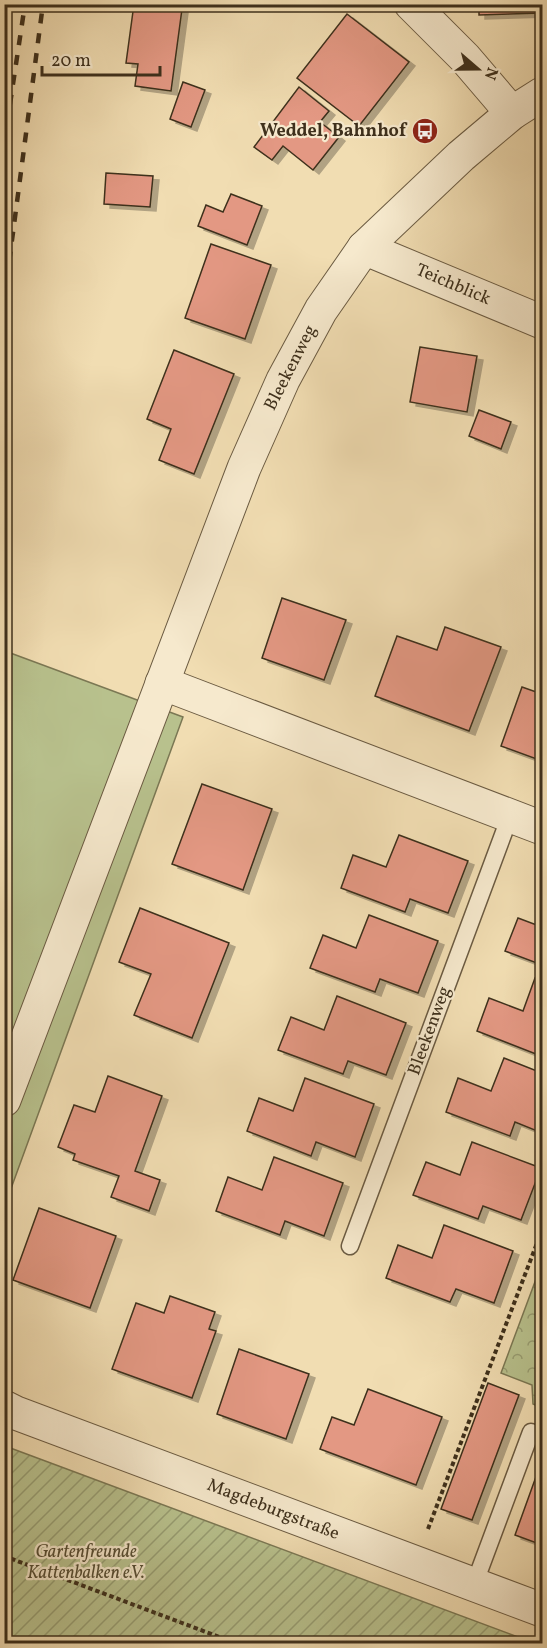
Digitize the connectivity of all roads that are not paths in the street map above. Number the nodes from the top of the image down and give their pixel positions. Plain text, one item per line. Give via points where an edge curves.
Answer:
1 (411, 4) edge
2 (543, 94) edge
3 (512, 113) junction
4 (364, 248) junction
5 (543, 322) edge
6 (162, 682) junction
7 (510, 816) junction
8 (543, 828) edge
9 (4, 1101) edge
10 (350, 1246) dead end
11 (4, 1407) edge
12 (531, 1432) dead end
13 (474, 1585) junction
14 (543, 1611) edge

1 - 3 street
2 - 3 street, Bleekenweg
3 - 4 street, Bleekenweg
4 - 5 street, Teichblick
4 - 6 street, Bleekenweg via 321,310 283,380 244,468
6 - 7 street
6 - 9 street, Bleekenweg
7 - 8 street
7 - 10 lane, Bleekenweg
11 - 13 street, Magdeburgstraße
12 - 13 lane
13 - 14 street, Magdeburgstraße

